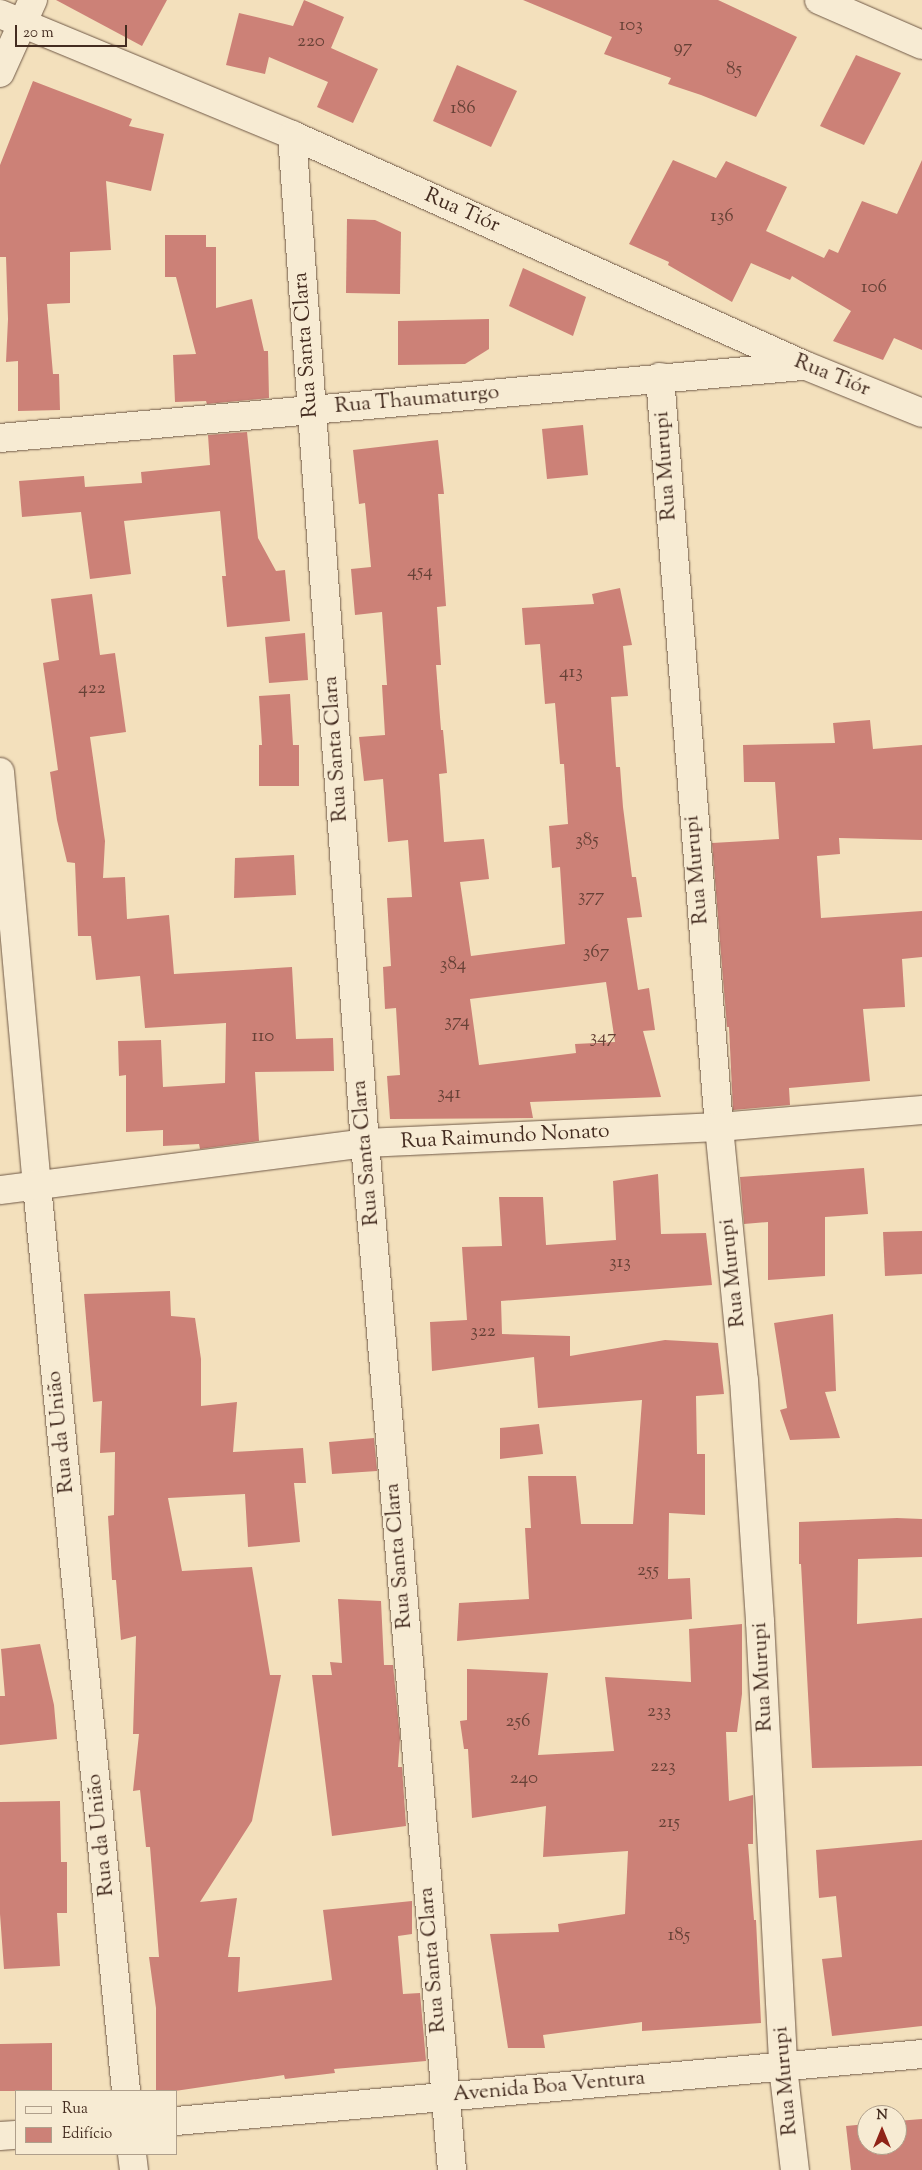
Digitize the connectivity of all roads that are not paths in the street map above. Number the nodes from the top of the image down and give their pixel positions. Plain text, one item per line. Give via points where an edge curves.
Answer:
1 (819, 0) edge
2 (19, 12) edge
3 (922, 44) edge
4 (0, 73) edge
5 (292, 135) junction
6 (804, 366) junction
7 (660, 377) junction
8 (311, 410) junction
9 (922, 413) edge
10 (0, 438) edge
11 (0, 772) edge
12 (922, 1110) edge
13 (719, 1127) junction
14 (365, 1143) junction
15 (37, 1186) junction
16 (0, 1190) edge
17 (922, 2054) edge
18 (783, 2067) junction
19 (126, 2090) edge
20 (444, 2096) junction
21 (178, 2121) edge
22 (15, 2135) edge
23 (0, 2136) edge
24 (132, 2155) edge
25 (134, 2170) edge
26 (452, 2170) edge
27 (795, 2170) edge

1 - 3 street
2 - 4 street
2 - 5 street, Rua Tiór
5 - 6 street, Rua Tiór
5 - 8 street, Rua Santa Clara
6 - 7 street, Rua Thaumaturgo
6 - 9 street, Rua Tiór
7 - 8 street, Rua Thaumaturgo
7 - 13 street, Rua Murupi
8 - 10 street, Rua Thaumaturgo
8 - 14 street, Rua Santa Clara
11 - 15 street, Rua da União
12 - 13 street, Rua Raimundo Nonato
13 - 14 street, Rua Raimundo Nonato
13 - 18 street, Rua Murupi via 744,1380
14 - 15 street, Rua Raimundo Nonato
14 - 20 street, Rua Santa Clara
15 - 16 street, Rua Raimundo Nonato
15 - 19 street, Rua da União
17 - 18 street, Avenida Boa Ventura
18 - 20 street, Avenida Boa Ventura
18 - 27 street, Rua Murupi
20 - 21 street, Avenida Boa Ventura
20 - 26 street, Rua Santa Clara
22 - 23 street
24 - 25 street

